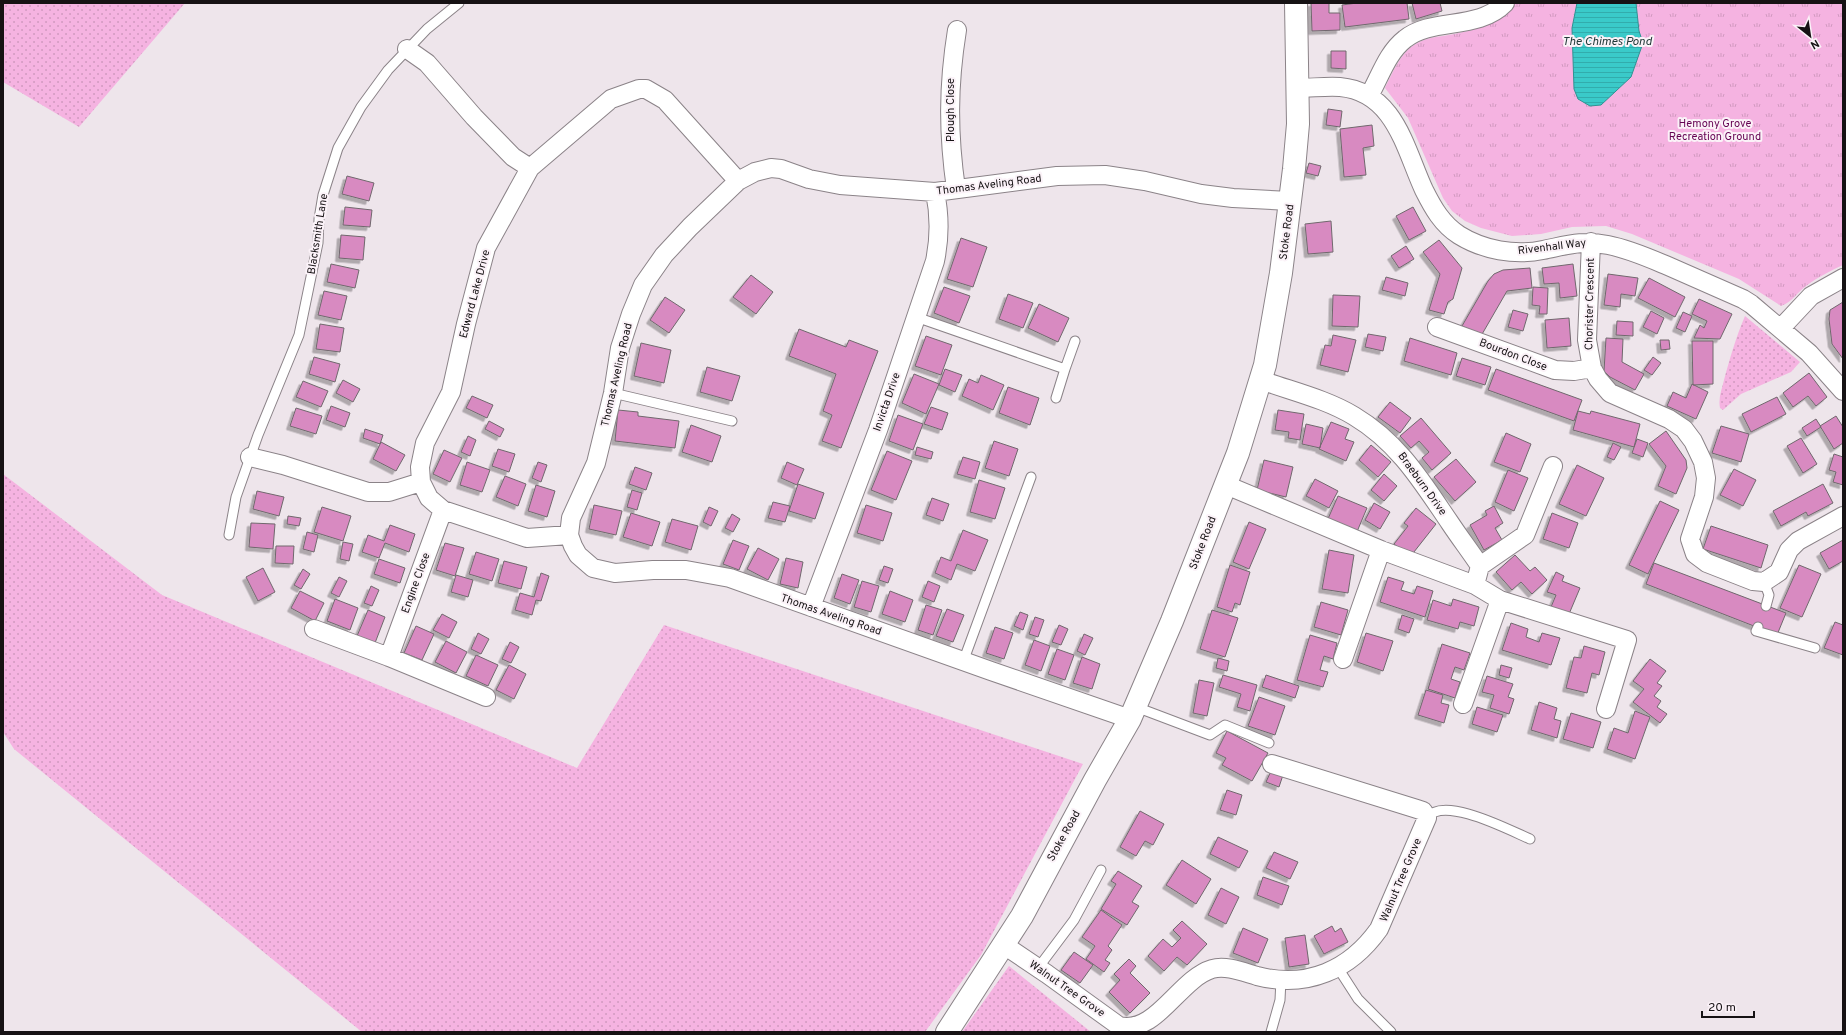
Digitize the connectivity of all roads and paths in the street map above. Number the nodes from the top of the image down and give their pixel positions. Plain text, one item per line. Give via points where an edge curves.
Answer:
1 (459, 3) edge
2 (1296, 3) edge
3 (1505, 3) edge
4 (957, 30) dead end
5 (407, 49) junction
6 (1298, 88) junction
7 (1369, 96) junction
8 (530, 168) junction
9 (738, 182) junction
10 (956, 189) junction
11 (935, 192) junction
12 (1290, 201) junction
13 (1591, 242) junction
14 (1843, 278) edge
15 (916, 317) junction
16 (1437, 327) dead end
17 (1781, 328) junction
18 (1075, 341) dead end
19 (1592, 368) junction
20 (1065, 369) junction
21 (1261, 380) junction
22 (1843, 391) edge
23 (613, 393) junction
24 (1056, 398) dead end
25 (732, 421) dead end
26 (250, 457) junction
27 (1553, 466) dead end
28 (1031, 477) dead end
29 (421, 482) junction
30 (1226, 485) junction
31 (443, 510) junction
32 (1843, 516) edge
33 (229, 535) dead end
34 (569, 535) junction
35 (1382, 550) junction
36 (1480, 566) junction
37 (1764, 582) junction
38 (1475, 585) junction
39 (1500, 600) junction
40 (1766, 606) dead end
41 (811, 607) junction
42 (1758, 628) dead end
43 (314, 629) dead end
44 (1815, 648) dead end
45 (389, 657) junction
46 (1343, 659) dead end
47 (964, 662) junction
48 (486, 697) dead end
49 (1463, 704) dead end
50 (1606, 709) dead end
51 (1133, 713) junction
52 (1269, 743) dead end
53 (1272, 764) dead end
54 (1427, 818) junction
55 (1530, 839) dead end
56 (1101, 870) dead end
57 (1004, 945) junction
58 (1038, 968) junction
59 (1338, 968) junction
60 (1281, 979) junction
61 (946, 1032) edge
62 (1271, 1032) edge
63 (1391, 1032) edge

1 - 5 lane, Blacksmith Lane
2 - 6 street, Stoke Road
3 - 7 street via 1483,17 1411,35 1399,45 1386,62
4 - 10 street, Plough Close via 949,90
5 - 8 street via 427,63 513,157
5 - 26 lane, Blacksmith Lane via 361,107 338,148 323,195 318,243 299,335
6 - 7 street, Rivenhall Way via 1341,88
6 - 12 street, Stoke Road via 1297,137
7 - 13 street, Rivenhall Way via 1386,109 1432,205 1447,226 1458,234 1484,247 1512,252
8 - 9 street, Edward Lake Drive via 611,100 628,92 646,89 665,100
8 - 29 street, Edward Lake Drive via 486,248 451,392 425,443 420,467
9 - 11 street, Thomas Aveling Road via 755,172 771,168 840,185
9 - 23 street, Thomas Aveling Road via 664,255 643,286 620,348
10 - 11 street, Thomas Aveling Road
10 - 12 street, Thomas Aveling Road via 1057,176 1105,175 1153,182 1201,194
11 - 15 street, Invicta Drive via 939,243 930,279
12 - 21 street, Stoke Road via 1280,281
13 - 17 street, Rivenhall Way via 1623,248 1743,299
13 - 19 street, Chorister Crescent via 1588,340
14 - 17 street via 1810,296
15 - 20 lane
15 - 41 street, Invicta Drive via 878,430
16 - 19 street, Bourdon Close via 1555,370 1574,371
17 - 22 street, Rivenhall Way via 1810,354
18 - 20 lane
19 - 37 street, Chorister Crescent via 1598,380 1610,393 1674,422 1684,429 1696,445 1706,478 1704,497 1690,539 1695,554 1707,563 1753,581
20 - 24 lane
21 - 30 street, Stoke Road
21 - 36 street, Braeburn Drive via 1331,405 1354,416 1374,430 1408,462
23 - 25 lane
23 - 34 street, Thomas Aveling Road via 596,463 571,518
26 - 29 street via 368,492 389,492
26 - 33 lane, Blacksmith Lane via 236,497
27 - 36 street via 1525,535
28 - 47 lane
29 - 31 street, Edward Lake Drive via 429,498
30 - 35 street
30 - 51 street, Stoke Road
31 - 34 street, Edward Lake Drive via 527,538
31 - 45 street, Engine Close
32 - 37 street via 1793,545 1779,572
34 - 41 street, Thomas Aveling Road via 578,555 593,568 615,573 686,570 705,573 730,578
35 - 38 street
35 - 46 street
36 - 38 street
37 - 40 lane via 1769,595
38 - 39 street
39 - 49 street
39 - 50 street via 1627,640
41 - 47 street, Thomas Aveling Road
42 - 44 lane via 1756,631
43 - 45 street
45 - 48 street
47 - 51 street, Thomas Aveling Road
51 - 52 lane via 1210,735 1225,725
51 - 57 street, Stoke Road
53 - 54 street via 1417,809
54 - 55 lane via 1430,813 1448,809 1476,816
54 - 59 street, Walnut Tree Grove via 1379,929 1359,954
56 - 58 lane via 1074,920
57 - 58 street, Walnut Tree Grove
57 - 61 street, Stoke Road
58 - 60 street, Walnut Tree Grove via 1126,1029 1152,1022 1190,981 1213,969 1241,971
59 - 60 street, Walnut Tree Grove via 1314,977
59 - 63 lane via 1358,999
60 - 62 lane via 1280,1000

